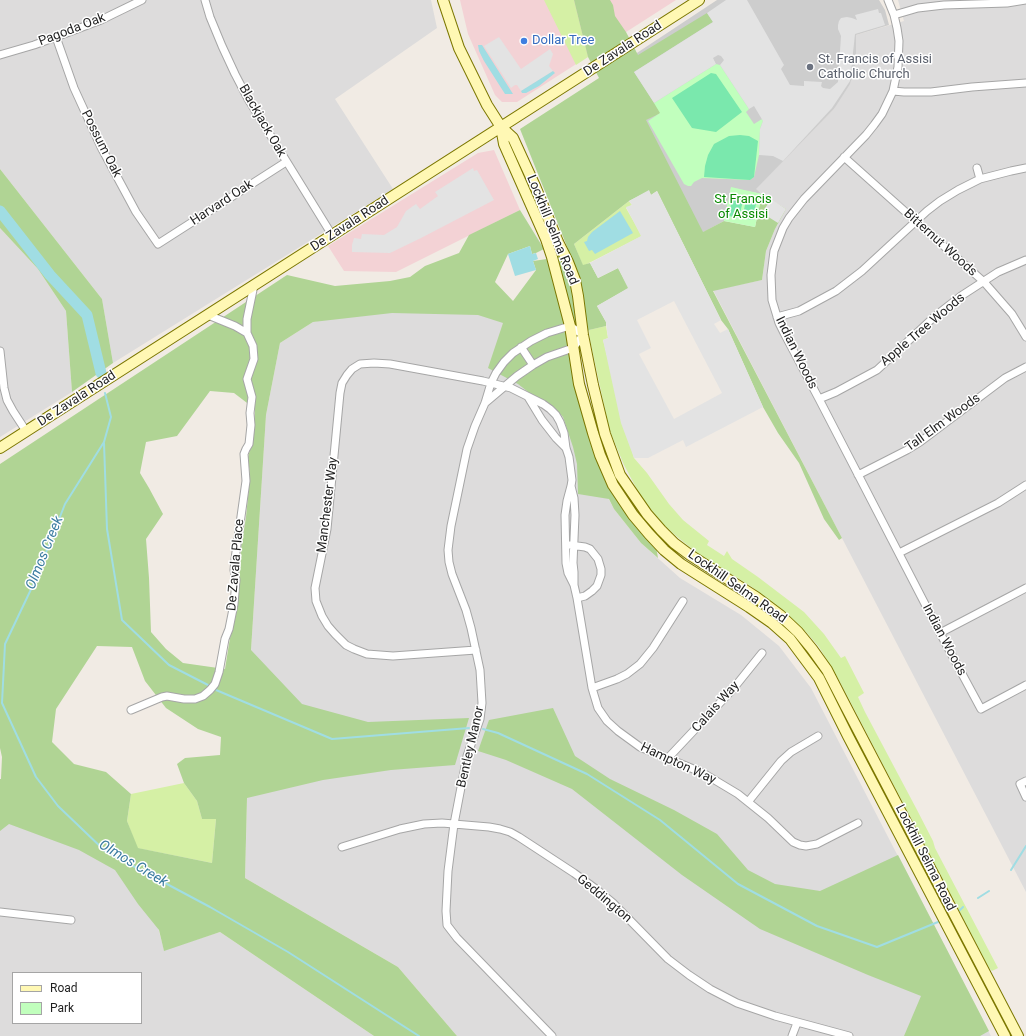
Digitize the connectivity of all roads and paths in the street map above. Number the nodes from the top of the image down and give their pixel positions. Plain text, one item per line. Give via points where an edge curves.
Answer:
1 (142, 0) edge
2 (205, 0) edge
3 (443, 0) edge
4 (699, 0) edge
5 (888, 0) edge
6 (1026, 0) edge
7 (894, 14) junction
8 (56, 38) junction
9 (0, 55) edge
10 (1026, 83) edge
11 (892, 91) junction
12 (501, 127) junction
13 (844, 157) junction
14 (286, 162) junction
15 (977, 168) dead end
16 (1026, 168) edge
17 (980, 179) junction
18 (917, 221) junction
19 (332, 235) junction
20 (158, 244) joint
21 (1026, 260) edge
22 (984, 282) junction
23 (254, 286) junction
24 (208, 315) junction
25 (777, 317) junction
26 (570, 326) junction
27 (247, 332) junction
28 (583, 335) junction
29 (1026, 337) edge
30 (521, 347) junction
31 (573, 348) junction
32 (0, 351) edge
33 (533, 365) junction
34 (1026, 366) edge
35 (491, 383) junction
36 (505, 386) junction
37 (528, 397) junction
38 (819, 399) junction
39 (485, 403) junction
40 (26, 432) junction
41 (0, 448) edge
42 (566, 448) junction
43 (858, 475) junction
44 (1026, 485) edge
45 (571, 486) junction
46 (566, 545) junction
47 (574, 545) junction
48 (899, 553) junction
49 (574, 585) junction
50 (1026, 588) edge
51 (756, 597) junction
52 (577, 598) junction
53 (683, 601) dead end
54 (749, 607) junction
55 (940, 633) junction
56 (476, 650) junction
57 (762, 653) dead end
58 (592, 688) junction
59 (1025, 688) edge
60 (131, 710) dead end
61 (818, 736) dead end
62 (668, 758) junction
63 (1026, 781) edge
64 (1026, 797) edge
65 (748, 802) junction
66 (896, 802) junction
67 (886, 807) junction
68 (858, 823) dead end
69 (454, 824) junction
70 (342, 847) dead end
71 (0, 912) edge
72 (71, 920) dead end
73 (970, 944) junction
74 (960, 949) junction
75 (797, 1023) junction
76 (552, 1036) edge
77 (792, 1036) edge
78 (849, 1036) edge
79 (1005, 1036) edge
80 (1018, 1036) edge

1 - 8 street, Pagoda Oak
2 - 14 street, Blackjack Oak via 235,74
3 - 12 main road, Lockhill Selma Road via 459,48 487,105
4 - 12 main road, De Zavala Road
5 - 7 street, Indian Woods
6 - 7 street via 1007,3 944,4
7 - 11 street, Indian Woods via 899,54
8 - 9 street, Pagoda Oak
8 - 20 street, Possum Oak via 74,88 101,147 136,212
10 - 11 street via 932,92
11 - 13 street, Indian Woods via 874,125
12 - 19 main road, De Zavala Road
12 - 26 main road, Lockhill Selma Road via 504,144 546,239
12 - 28 main road, Lockhill Selma Road via 513,138 568,262 575,280
13 - 18 street, Bitternut Woods
13 - 25 street, Indian Woods via 796,208 783,228 774,251 771,275 772,300
14 - 19 street, Blackjack Oak
14 - 20 street, Harvard Oak
15 - 17 street
16 - 17 street
17 - 18 street via 940,201
18 - 22 street, Bitternut Woods
18 - 25 street via 853,279 836,291 799,311
19 - 23 main road, De Zavala Road
21 - 22 street, Apple Tree Woods via 998,272
22 - 29 street, Bitternut Woods via 1012,314
22 - 38 street, Apple Tree Woods via 934,317 876,370
23 - 24 main road, De Zavala Road
23 - 27 street, De Zavala Place
24 - 27 street
24 - 40 main road, De Zavala Road
25 - 38 street, Indian Woods
26 - 28 street
26 - 30 street, Bentley Manor via 547,333
26 - 31 main road, Lockhill Selma Road
27 - 60 street, De Zavala Place via 253,346 254,359 247,378 252,397 251,425 249,444 244,454 246,481 235,559 234,604 219,672 215,684 203,696 184,699 167,696
28 - 31 street
28 - 51 main road, Lockhill Selma Road via 605,434 620,475 647,514 674,543
30 - 33 street
30 - 35 street, Bentley Manor via 504,362
31 - 33 street, Bentley Manor
31 - 54 main road, Lockhill Selma Road via 579,384 598,448 613,485 624,503 649,534 681,564
32 - 40 street via 7,400
33 - 36 street, Bentley Manor
34 - 43 street, Tall Elm Woods via 1005,378 920,442
35 - 36 street, Hampton Way
35 - 39 street, Bentley Manor
35 - 56 street, Manchester Way via 374,363 360,364 347,374 340,393 327,529 315,588 316,601 328,626 346,645 354,649 367,654 393,656
36 - 37 street, Hampton Way
36 - 39 street, Bentley Manor
37 - 42 street, Hampton Way via 542,420
37 - 42 street, Hampton Way via 543,404 556,415 564,434
38 - 43 street, Indian Woods
39 - 56 street, Bentley Manor via 467,449 448,550 452,574 466,610
40 - 41 main road, De Zavala Road
42 - 45 street, Hampton Way via 571,469
43 - 48 street, Indian Woods
44 - 48 street via 998,503
45 - 46 street, Hampton Way via 565,515
45 - 47 street, Hampton Way via 575,515
46 - 47 street
46 - 49 street, Hampton Way via 566,563
47 - 49 street, Hampton Way
47 - 52 street via 590,550 602,569 597,586 592,592
48 - 55 street, Indian Woods
49 - 52 street, Hampton Way
50 - 55 street
51 - 54 street
51 - 66 main road, Lockhill Selma Road via 798,632 827,670
52 - 58 street, Hampton Way
53 - 58 street via 640,664 617,679
54 - 67 main road, Lockhill Selma Road via 790,639 819,678
55 - 59 street, Indian Woods via 981,709
56 - 69 street, Bentley Manor via 480,670 481,711 467,756
57 - 62 street, Calais Way via 733,689
58 - 62 street, Hampton Way via 598,708 607,721 640,747
61 - 65 street via 781,761
62 - 65 street, Hampton Way via 708,776
63 - 64 street via 1020,784
65 - 68 street, Hampton Way via 793,842 800,845 817,844
66 - 67 street
66 - 73 main road, Lockhill Selma Road
67 - 74 main road, Lockhill Selma Road
69 - 70 street, Geddington via 424,824
69 - 75 street, Geddington via 500,829 519,837 574,873 613,903 668,959 700,983 737,1003
69 - 76 street, Bentley Manor via 448,879 447,924 457,938
71 - 72 street
73 - 74 street
73 - 80 main road, Lockhill Selma Road
74 - 79 main road, Lockhill Selma Road
75 - 77 street
75 - 78 street, Geddington

